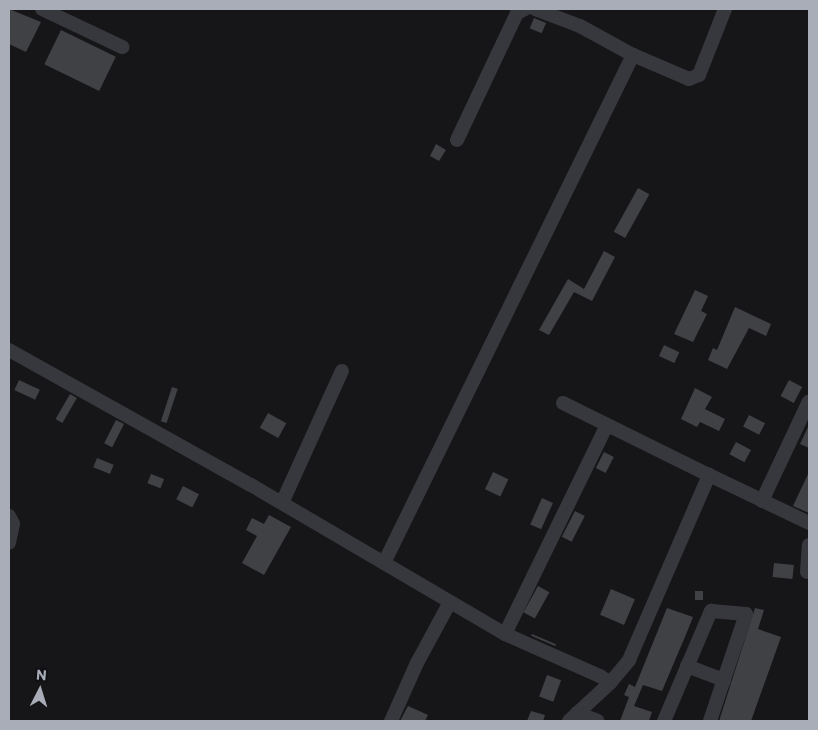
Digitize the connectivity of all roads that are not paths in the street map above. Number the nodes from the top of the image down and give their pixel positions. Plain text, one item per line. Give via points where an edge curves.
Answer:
1 (42, 9) edge
2 (524, 9) edge
3 (535, 9) edge
4 (725, 9) edge
5 (122, 46) dead end
6 (633, 55) junction
7 (457, 140) dead end
8 (9, 350) edge
9 (342, 371) dead end
10 (809, 401) edge
11 (563, 403) dead end
12 (606, 426) junction
13 (709, 475) junction
14 (762, 501) junction
15 (282, 503) junction
16 (9, 516) edge
17 (809, 523) edge
18 (9, 543) edge
19 (809, 545) edge
20 (384, 563) junction
21 (807, 572) dead end
22 (450, 602) junction
23 (506, 634) junction
24 (687, 666) junction
25 (724, 680) junction
26 (610, 683) junction
27 (573, 717) edge
28 (391, 721) edge
29 (598, 721) edge
30 (664, 721) edge
31 (710, 721) edge

1 - 5 street
2 - 7 street via 517,13
3 - 6 street via 580,26
4 - 6 street via 699,75 694,78 683,79
6 - 20 street
8 - 15 street
9 - 15 street
10 - 14 street
11 - 12 street
12 - 13 street
12 - 23 street
13 - 14 street
13 - 26 street via 629,660
14 - 17 street
15 - 20 street
16 - 18 street via 13,524
19 - 21 street
20 - 22 street
22 - 23 street
22 - 28 street
23 - 26 street
24 - 25 street
24 - 25 street via 711,611 746,614
24 - 30 street
25 - 31 street
26 - 27 street
27 - 29 street

